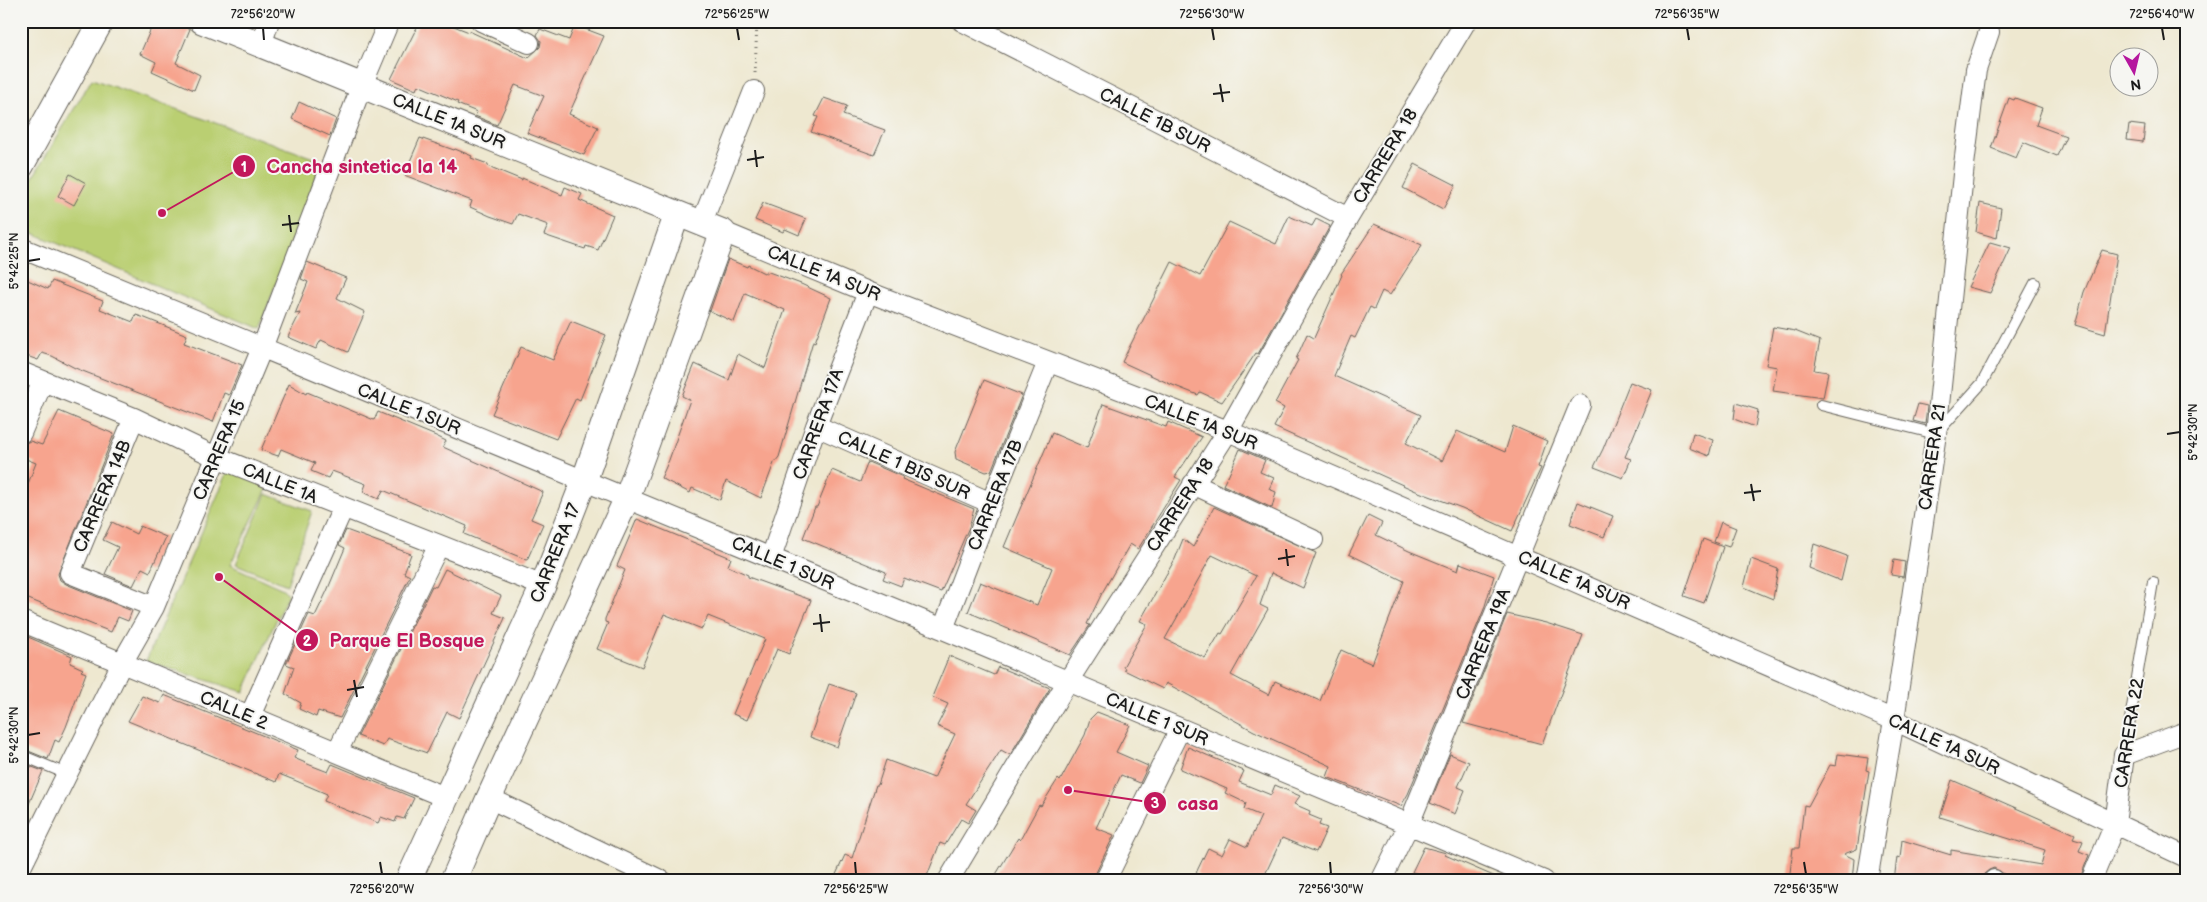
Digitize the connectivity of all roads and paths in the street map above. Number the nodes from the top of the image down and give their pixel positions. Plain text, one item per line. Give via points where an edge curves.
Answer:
1 (81, 21) edge
2 (101, 21) edge
3 (202, 21) edge
4 (269, 21) edge
5 (389, 21) edge
6 (481, 21) edge
7 (758, 21) edge
8 (962, 21) edge
9 (1466, 21) edge
10 (1989, 32) dead end
11 (529, 43) dead end
12 (261, 44) junction
13 (59, 80) junction
14 (362, 85) junction
15 (754, 91) joint
16 (21, 130) edge
17 (21, 166) edge
18 (677, 214) junction
19 (1348, 218) junction
20 (713, 227) junction
21 (21, 248) edge
22 (2035, 283) dead end
23 (868, 292) junction
24 (262, 348) junction
25 (1048, 362) junction
26 (21, 372) edge
27 (43, 381) junction
28 (1580, 405) dead end
29 (1821, 405) dead end
30 (134, 418) junction
31 (816, 426) junction
32 (1228, 431) junction
33 (21, 433) edge
34 (1936, 434) junction
35 (216, 457) junction
36 (584, 481) junction
37 (1193, 484) junction
38 (627, 498) junction
39 (991, 503) junction
40 (343, 508) junction
41 (1313, 540) dead end
42 (439, 545) junction
43 (1519, 556) junction
44 (771, 558) junction
45 (2153, 582) dead end
46 (543, 586) junction
47 (154, 606) junction
48 (21, 621) edge
49 (943, 629) junction
50 (122, 663) junction
51 (1068, 681) junction
52 (250, 716) junction
53 (1894, 720) junction
54 (1180, 729) junction
55 (2186, 732) edge
56 (337, 752) junction
57 (21, 755) edge
58 (2124, 755) junction
59 (67, 774) junction
60 (447, 798) junction
61 (489, 798) junction
62 (1409, 824) junction
63 (2115, 824) junction
64 (2186, 857) edge
65 (21, 867) edge
66 (21, 877) edge
67 (30, 881) edge
68 (408, 881) edge
69 (453, 881) edge
70 (662, 881) edge
71 (948, 881) edge
72 (1105, 881) edge
73 (1381, 881) edge
74 (1544, 881) edge
75 (1867, 881) edge
76 (2091, 881) edge

1 - 13 street
2 - 13 street
3 - 12 street, CALLE 1A SUR
4 - 12 street
5 - 14 street, CARRERA 15
6 - 11 street
7 - 15 path
8 - 19 street, CALLE 1B SUR
9 - 19 street, CARRERA 18
10 - 34 street, CARRERA 21 via 1976,70
12 - 14 street, CALLE 1A SUR
13 - 16 street
13 - 17 street
14 - 18 street, CALLE 1A SUR
14 - 24 street, CARRERA 15
15 - 20 street
18 - 20 street, CALLE 1A SUR
18 - 36 street, CARRERA 17
19 - 32 street, CARRERA 18
20 - 23 street, CALLE 1A SUR
20 - 38 street
21 - 24 street, CALLE 1 SUR
22 - 34 lane via 1982,383
23 - 25 street, CALLE 1A SUR
23 - 31 street, CARRERA 17A
24 - 35 street, CARRERA 15
24 - 36 street, CALLE 1 SUR
25 - 32 street, CALLE 1A SUR
25 - 39 street, CARRERA 17B
26 - 27 street, CALLE 1A
27 - 30 street, CALLE 1A
27 - 33 street
28 - 43 street, CARRERA 19A
29 - 34 lane
30 - 35 street, CALLE 1A
30 - 47 street, CARRERA 14B via 70,573
31 - 39 street, CALLE 1 BIS SUR
31 - 44 street, CARRERA 17A
32 - 37 street, CARRERA 18
32 - 43 street, CALLE 1A SUR
34 - 53 street, CARRERA 21
35 - 40 street, CALLE 1A
35 - 47 street, CARRERA 15
36 - 38 street, CALLE 1 SUR
36 - 46 street, CARRERA 17
37 - 41 street
37 - 51 street, CARRERA 18
38 - 44 street, CALLE 1 SUR
38 - 61 street
39 - 49 street, CARRERA 17B
40 - 42 street, CALLE 1A
40 - 52 street
42 - 46 street, CALLE 1A
42 - 56 street
43 - 53 street, CALLE 1A SUR
43 - 62 street, CARRERA 19A
44 - 49 street, CALLE 1 SUR
45 - 58 lane, CARRERA 22
46 - 60 street, CARRERA 17
47 - 50 street, CARRERA 15
48 - 50 street, CALLE 2
49 - 51 street, CALLE 1 SUR
50 - 52 street, CALLE 2
50 - 59 street, CARRERA 15
51 - 54 street, CALLE 1 SUR
51 - 71 street, CARRERA 18
52 - 56 street, CALLE 2
53 - 63 street, CALLE 1A SUR
53 - 75 street, CARRERA 21
54 - 62 street, CALLE 1 SUR
54 - 72 street
55 - 58 street
56 - 60 street, CALLE 2
57 - 59 lane
58 - 63 street, CARRERA 22
59 - 65 street, CARRERA 15
60 - 68 street, CARRERA 17
61 - 69 street
61 - 70 street
62 - 73 street, CARRERA 19A
62 - 74 street, CALLE 1 SUR
63 - 64 street, CALLE 1A SUR
63 - 76 street, CARRERA 22
66 - 67 street

